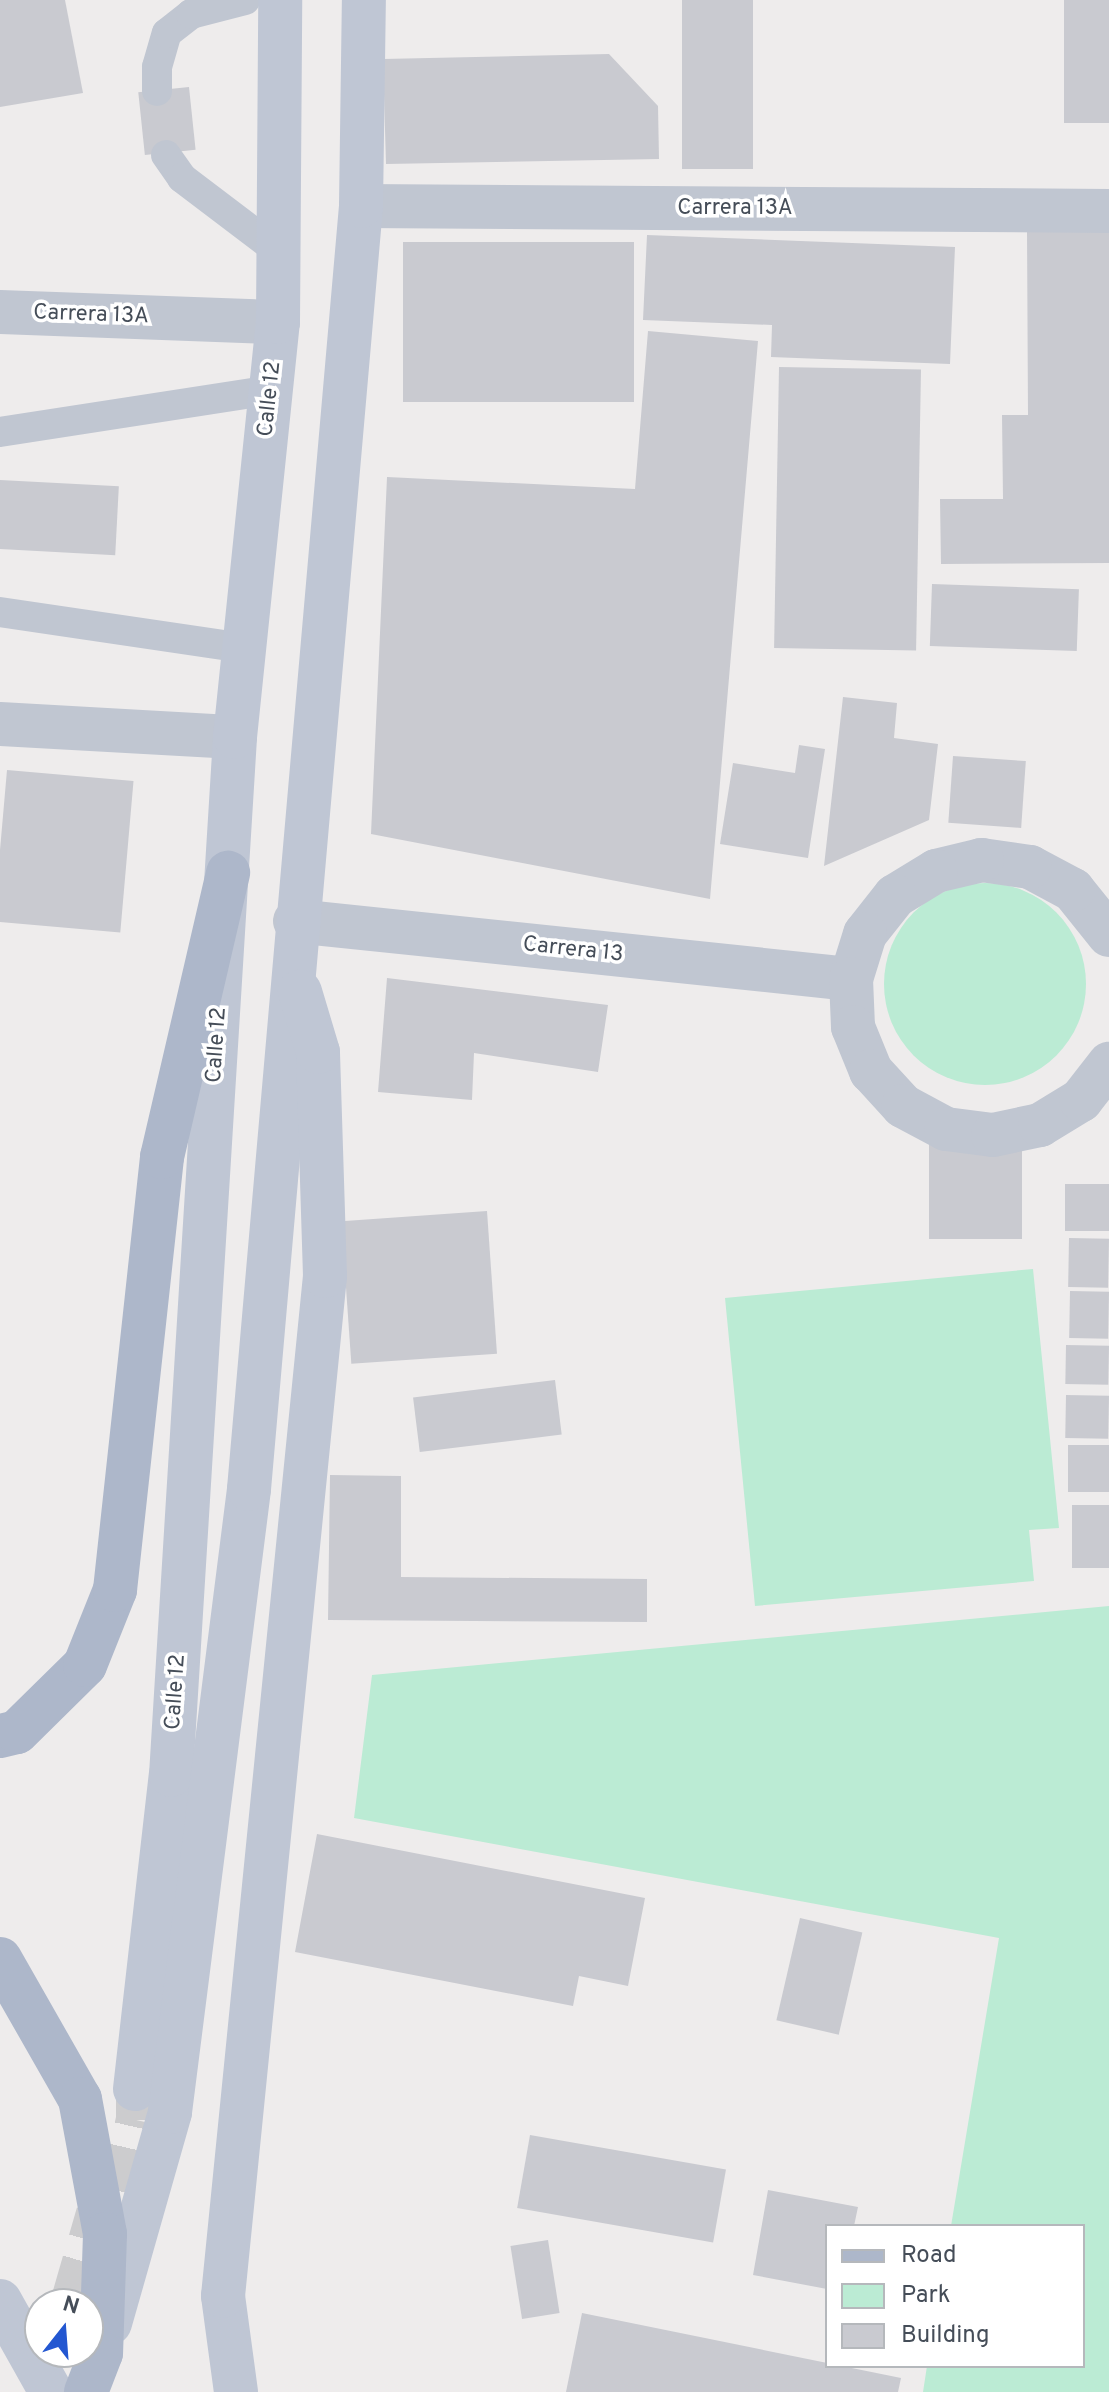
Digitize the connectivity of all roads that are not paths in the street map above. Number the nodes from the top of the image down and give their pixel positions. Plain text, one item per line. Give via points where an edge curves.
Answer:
1 (245, 0) edge
2 (280, 0) edge
3 (364, 0) edge
4 (157, 91) dead end
5 (166, 155) dead end
6 (361, 206) junction
7 (1109, 211) edge
8 (278, 251) junction
9 (0, 312) edge
10 (278, 322) junction
11 (271, 390) junction
12 (0, 432) edge
13 (0, 612) edge
14 (244, 648) junction
15 (0, 724) edge
16 (235, 737) junction
17 (228, 873) junction
18 (295, 921) junction
19 (1109, 935) edge
20 (293, 969) junction
21 (851, 979) junction
22 (1109, 1064) edge
23 (0, 1736) edge
24 (0, 1959) edge
25 (135, 2089) tunnel mouth
26 (0, 2301) edge
27 (94, 2372) edge
28 (51, 2392) edge
29 (236, 2392) edge

1 - 4 lane via 191,14 167,33 157,67
2 - 8 main road, Calle 12
3 - 6 main road
5 - 8 lane via 182,178
6 - 7 street, Carrera 13A
6 - 18 main road
8 - 10 main road, Calle 12
9 - 10 street, Carrera 13A
10 - 11 main road, Calle 12
11 - 12 lane
11 - 14 main road, Calle 12
13 - 14 lane
14 - 16 main road, Calle 12
15 - 16 street
16 - 17 main road, Calle 12
17 - 23 main road via 162,1157 115,1590 85,1665 17,1732
17 - 25 main road, Calle 12 via 171,1775
18 - 20 main road
18 - 21 street, Carrera 13
19 - 21 street via 1073,890 1030,867 982,860 936,871 895,896 865,934
20 - 27 main road, bridge via 249,1489 170,2112
20 - 29 main road via 318,1052 325,1276 223,2296
21 - 22 street via 853,1027 871,1071 903,1106 946,1129 993,1135 1040,1125 1081,1100
24 - 27 main road, bridge via 80,2099 105,2234
26 - 28 main road

